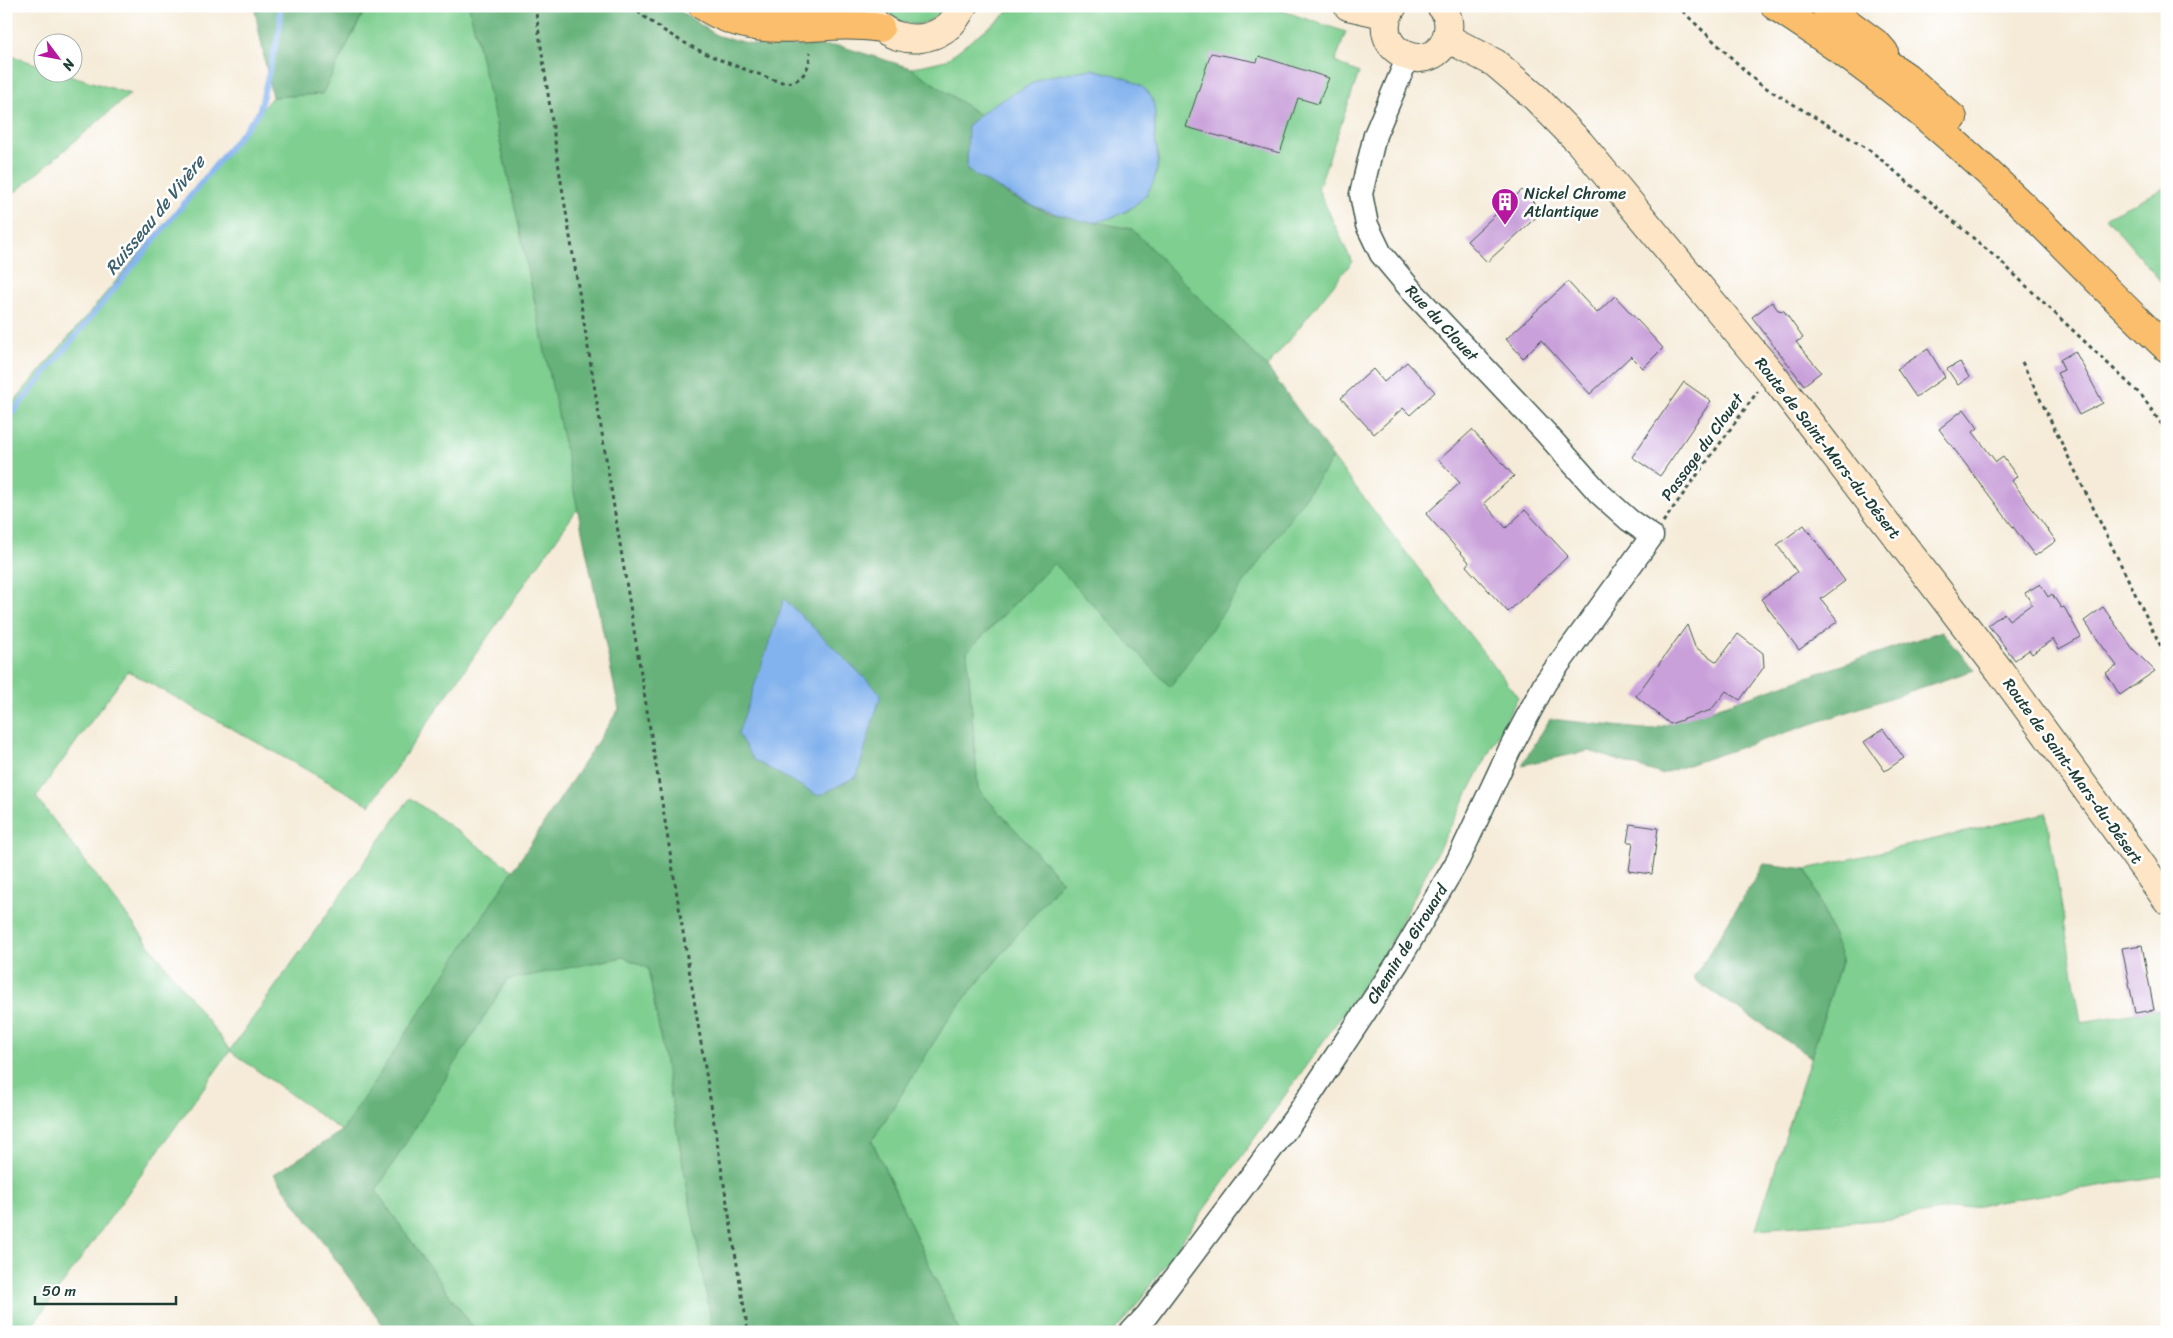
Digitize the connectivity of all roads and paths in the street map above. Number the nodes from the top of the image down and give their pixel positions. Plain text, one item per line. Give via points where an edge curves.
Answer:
1 (535, 6) edge
2 (631, 6) edge
3 (703, 6) edge
4 (751, 6) edge
5 (824, 6) edge
6 (864, 6) edge
7 (963, 6) edge
8 (1348, 6) edge
9 (1441, 6) edge
10 (1677, 6) edge
11 (1775, 6) edge
12 (1806, 6) edge
13 (1825, 6) edge
14 (1390, 11) edge
15 (880, 28) junction
16 (1447, 38) junction
17 (810, 52) dead end
18 (1408, 57) junction
19 (1907, 77) junction
20 (2167, 343) edge
21 (2167, 348) edge
22 (2022, 362) dead end
23 (1771, 373) junction
24 (2167, 432) edge
25 (1652, 536) junction
26 (2167, 659) edge
27 (2167, 900) edge
28 (748, 1332) edge
29 (1131, 1332) edge

1 - 28 path
2 - 17 path via 681,42 779,82 800,78 807,68
3 - 15 main road via 748,26 783,29 857,24
4 - 5 main road via 788,11
6 - 15 main road
7 - 15 main road via 956,19 944,30 928,37 911,40
8 - 14 main road
9 - 16 main road via 1448,18
10 - 24 path via 1758,83 1870,152 1999,260 2142,396
11 - 21 main road via 1893,92 1974,160
12 - 19 main road
13 - 19 main road via 1877,44
14 - 18 main road via 1387,36 1399,53
16 - 18 main road via 1435,53
16 - 23 main road, Route de Saint-Mars-du-Désert via 1495,63 1535,97 1580,143
18 - 25 street, Rue du Clouet via 1375,135 1361,194 1368,225 1381,254 1599,493
19 - 20 main road via 2044,200 2151,320
22 - 26 path
23 - 25 path, Passage du Clouet
23 - 27 main road, Route de Saint-Mars-du-Désert via 2000,671
25 - 29 street, Chemin de Girouard via 1545,683 1458,860 1398,962 1297,1115

